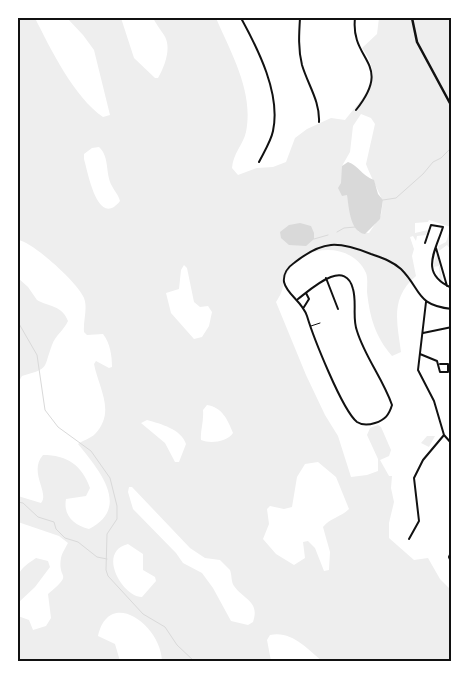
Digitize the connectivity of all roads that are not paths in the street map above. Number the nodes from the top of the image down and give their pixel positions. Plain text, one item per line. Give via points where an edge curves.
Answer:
1 (241, 18) edge
2 (300, 18) edge
3 (355, 18) edge
4 (412, 18) edge
5 (452, 107) edge
6 (356, 110) dead end
7 (319, 122) dead end
8 (259, 162) dead end
9 (425, 243) dead end
10 (436, 248) junction
11 (326, 278) junction
12 (447, 286) junction
13 (452, 288) edge
14 (306, 293) junction
15 (298, 299) junction
16 (426, 302) junction
17 (304, 307) junction
18 (338, 309) dead end
19 (452, 309) edge
20 (320, 323) dead end
21 (310, 327) junction
22 (452, 327) edge
23 (424, 333) junction
24 (420, 354) junction
25 (440, 364) junction
26 (444, 435) junction
27 (452, 444) edge
28 (409, 539) dead end
29 (452, 550) edge
30 (452, 564) edge

1 - 8 street via 260,53 274,108 273,133
2 - 7 street via 299,54 316,99
3 - 6 street via 355,35 372,75 368,95
4 - 5 street via 417,42
9 - 10 street via 431,225 443,227
10 - 12 street
10 - 12 street via 432,260 433,274
11 - 14 street
11 - 18 street
11 - 21 street via 341,276 351,283 357,332 392,405 388,416 367,425 353,417
12 - 13 street
14 - 15 street
14 - 17 street via 309,299
15 - 16 street via 288,291 284,282 288,268 301,258 334,244 352,246 390,261 403,272
15 - 17 street
16 - 19 street
16 - 23 street
17 - 21 street
20 - 21 lane
22 - 23 street
23 - 24 street
24 - 25 street via 432,357
24 - 26 street via 419,376 434,401
25 - 25 street via 440,372 448,372 448,364
26 - 27 street
26 - 28 street via 414,478 419,517
29 - 30 street

